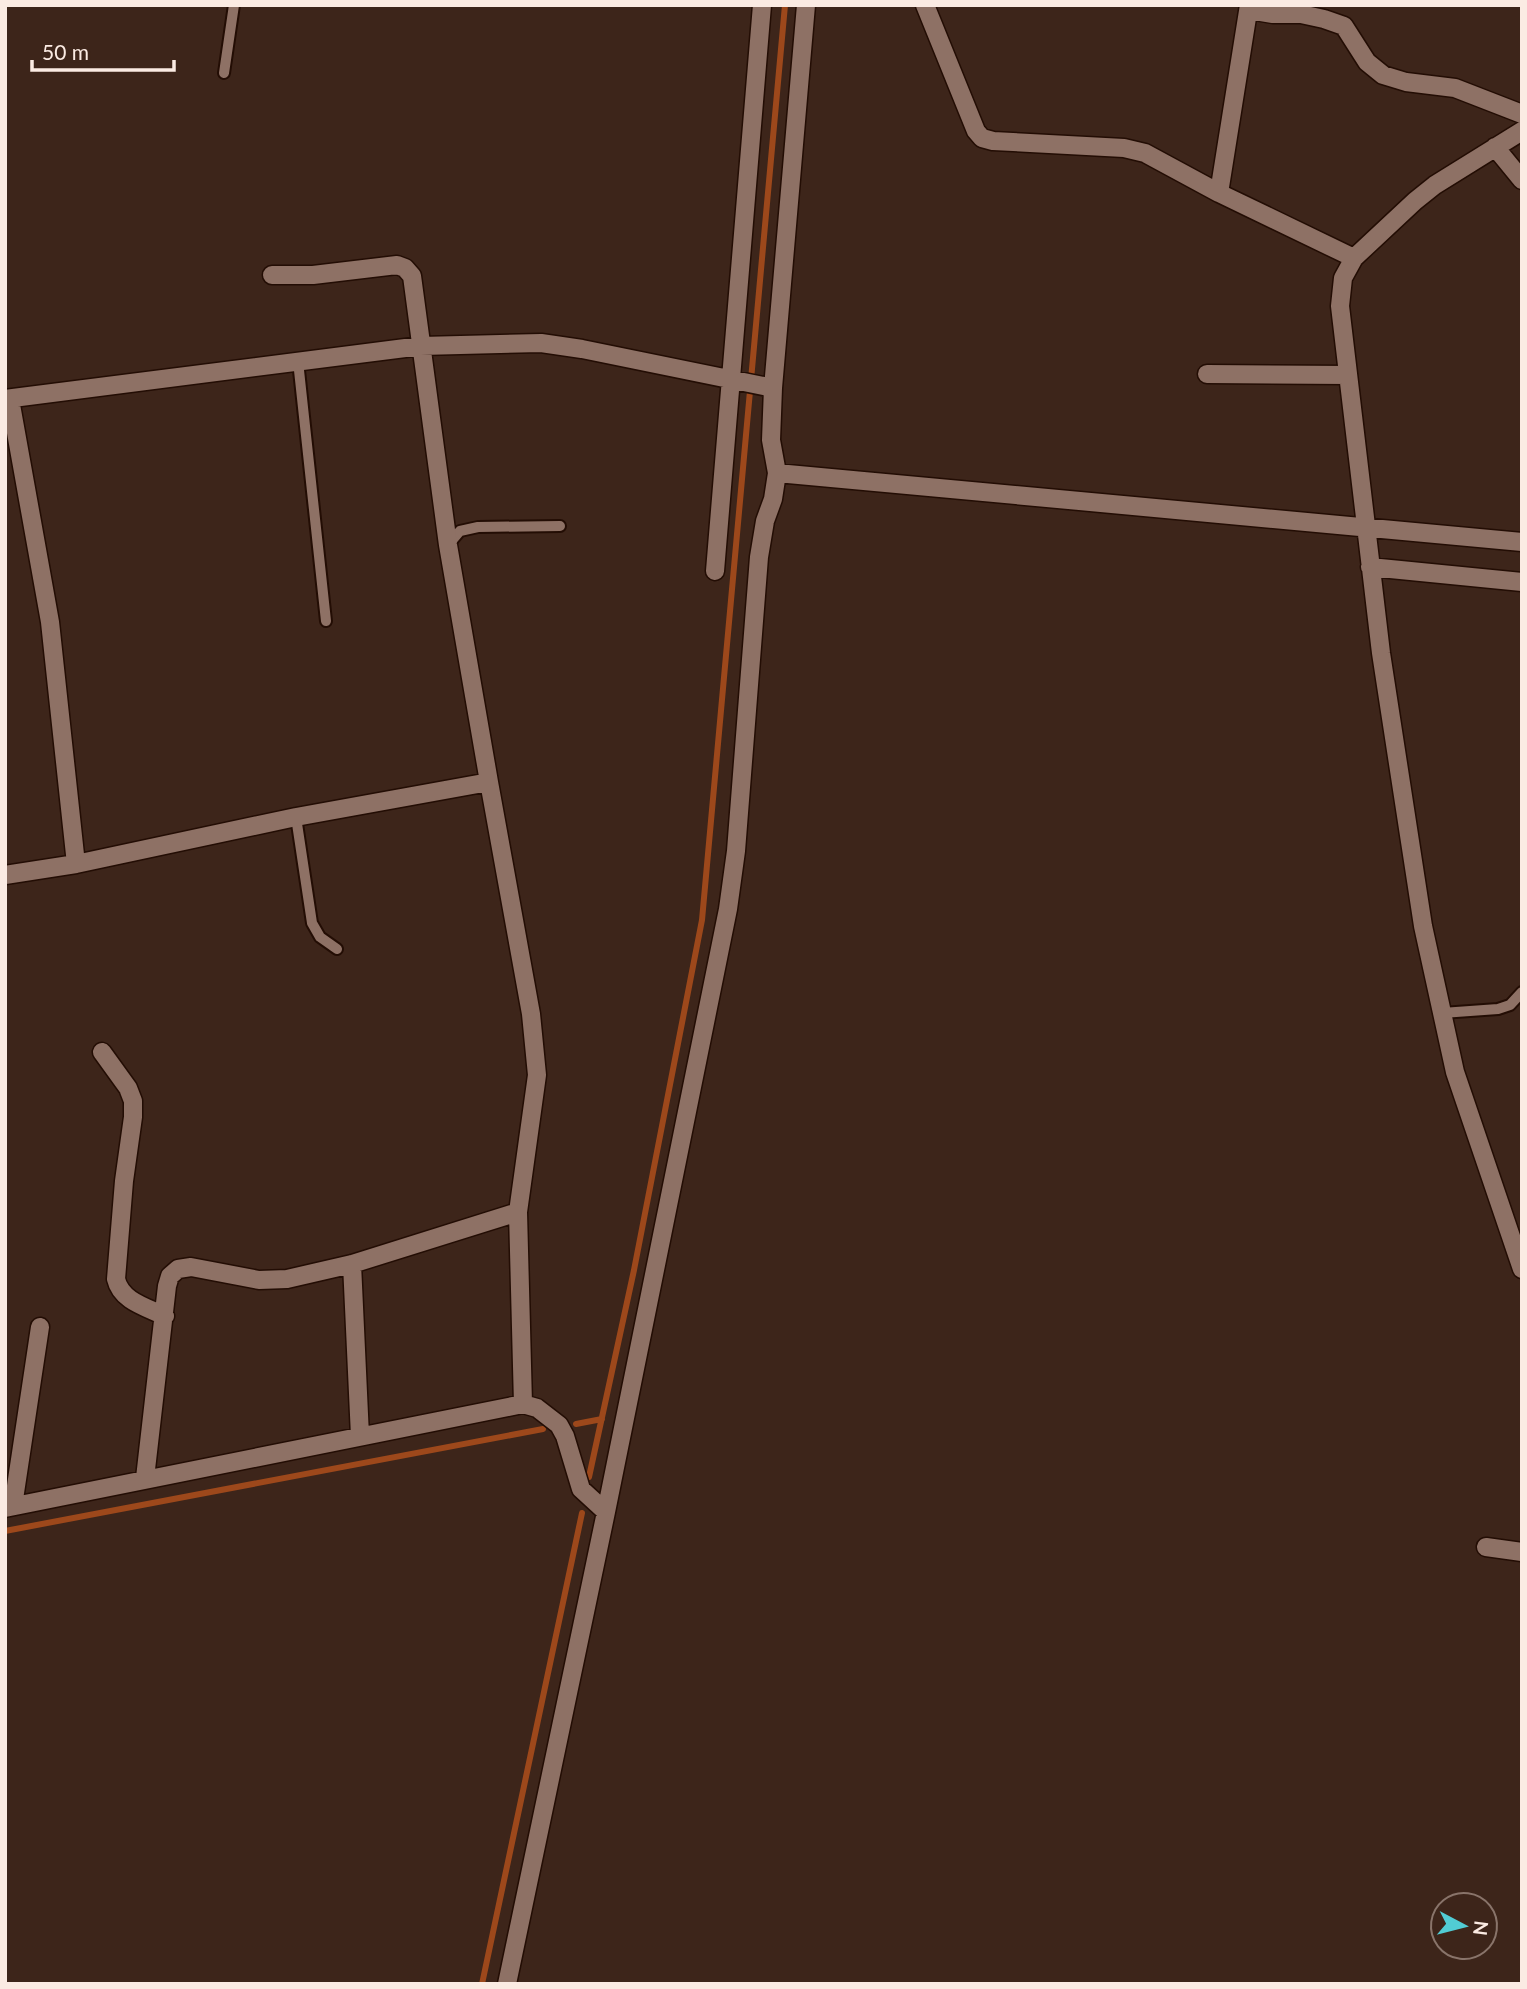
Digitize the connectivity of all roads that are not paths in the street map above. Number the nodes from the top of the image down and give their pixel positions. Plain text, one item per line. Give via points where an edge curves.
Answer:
1 (234, 5) edge
2 (762, 5) edge
3 (806, 5) edge
4 (925, 5) edge
5 (1249, 8) edge
6 (224, 73) dead end
7 (1522, 114) edge
8 (1522, 131) edge
9 (1495, 147) junction
10 (1522, 180) edge
11 (1219, 193) junction
12 (1354, 258) junction
13 (272, 275) dead end
14 (421, 346) junction
15 (298, 361) junction
16 (1207, 374) dead end
17 (1348, 375) junction
18 (732, 380) junction
19 (773, 388) junction
20 (8, 399) edge
21 (777, 473) junction
22 (560, 526) dead end
23 (1367, 532) junction
24 (1522, 542) edge
25 (447, 545) junction
26 (1370, 564) junction
27 (715, 571) dead end
28 (1522, 582) edge
29 (326, 621) dead end
30 (489, 782) junction
31 (296, 817) junction
32 (76, 864) junction
33 (5, 876) edge
34 (338, 949) dead end
35 (1522, 992) edge
36 (1442, 1013) junction
37 (102, 1052) dead end
38 (517, 1212) junction
39 (352, 1264) junction
40 (1522, 1269) edge
41 (165, 1316) junction
42 (40, 1327) dead end
43 (523, 1404) junction
44 (360, 1436) junction
45 (145, 1478) junction
46 (9, 1507) edge
47 (606, 1512) junction
48 (1486, 1547) dead end
49 (1522, 1552) edge
50 (507, 1984) edge

1 - 6 lane
2 - 18 street
3 - 19 street
4 - 11 street via 982,138 1124,148 1145,153
5 - 7 street via 1273,15 1301,14 1344,26 1367,62 1384,75 1455,88
5 - 11 street
8 - 9 street
9 - 10 street
9 - 12 street via 1415,201
11 - 12 street
12 - 17 street via 1343,278 1340,306
13 - 14 street via 405,268 412,276
14 - 15 street
14 - 18 street via 541,343
14 - 25 street
15 - 20 street
15 - 29 lane
16 - 17 street
17 - 23 street
18 - 19 street
18 - 27 street
19 - 21 street via 771,440
20 - 32 street via 50,622
21 - 23 street
21 - 47 street via 759,557 728,909
22 - 25 lane via 478,527 460,531
23 - 24 street
23 - 26 street
25 - 30 street
26 - 28 street
26 - 36 street via 1419,899
30 - 31 street
30 - 38 street via 531,1014 537,1075
31 - 32 street
31 - 34 lane via 312,923 320,937
32 - 33 street
35 - 36 lane via 1510,1005 1498,1009
36 - 40 street via 1462,1096
37 - 41 street via 133,1101 118,1290
38 - 39 street
38 - 43 street
39 - 41 street via 275,1280 178,1269 170,1276
39 - 44 street
41 - 45 street
42 - 46 street
43 - 44 street
43 - 47 street via 537,1408 559,1425 581,1489
44 - 45 street
45 - 46 street
47 - 50 street
48 - 49 street

